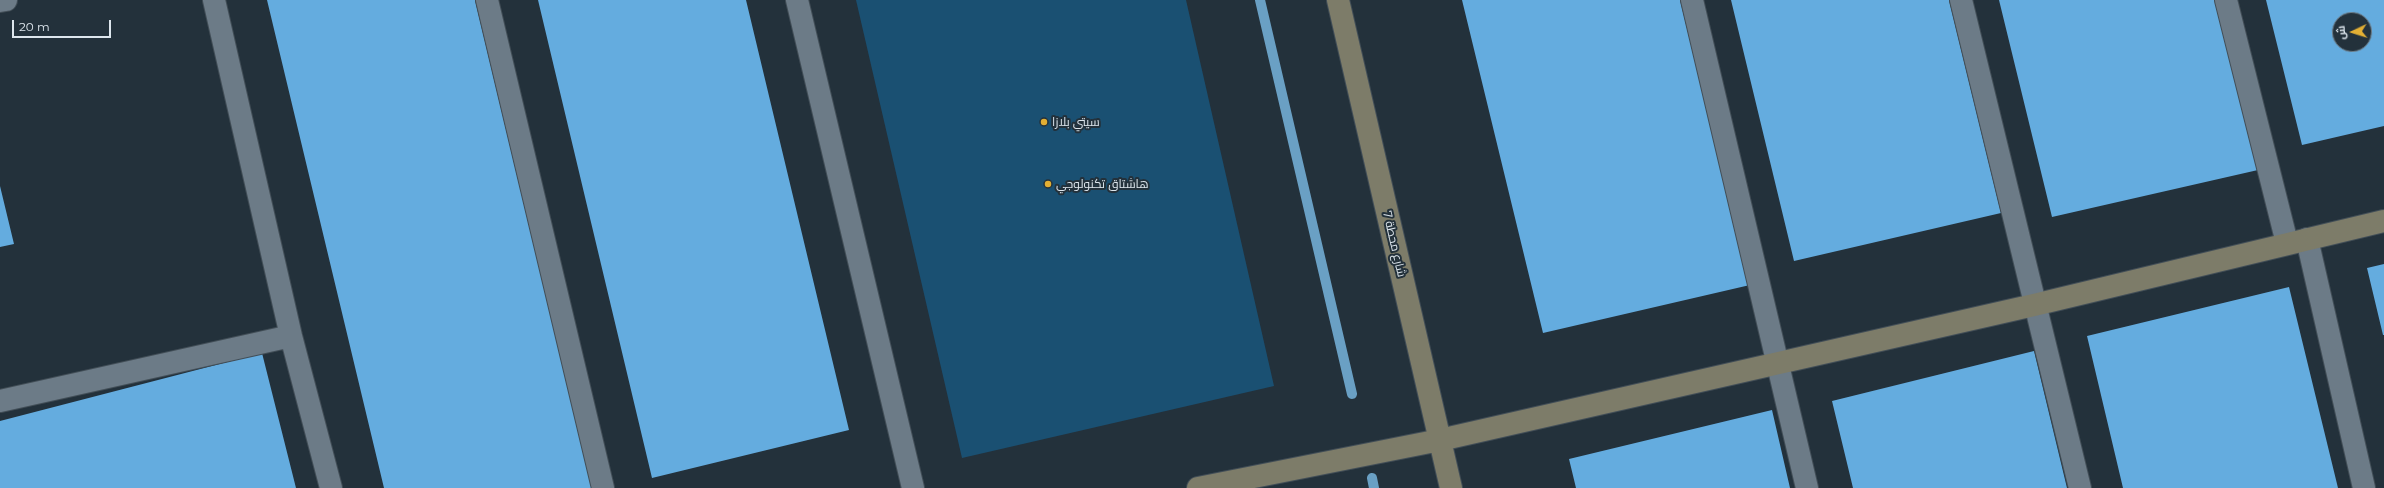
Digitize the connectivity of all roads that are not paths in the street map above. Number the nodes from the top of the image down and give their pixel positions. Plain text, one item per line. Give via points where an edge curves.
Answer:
1 (6, 0) edge
2 (214, 0) edge
3 (487, 0) edge
4 (797, 0) edge
5 (1338, 0) edge
6 (1692, 0) edge
7 (1961, 0) edge
8 (2226, 0) edge
9 (0, 1) edge
10 (2384, 222) edge
11 (2297, 241) junction
12 (2034, 305) junction
13 (291, 336) junction
14 (1777, 363) junction
15 (0, 401) edge
16 (1440, 440) junction
17 (331, 488) edge
18 (603, 488) edge
19 (913, 488) edge
20 (1198, 488) edge
21 (1451, 488) edge
22 (1807, 488) edge
23 (2080, 488) edge
24 (2364, 488) edge

1 - 9 street
2 - 13 street
3 - 18 street
4 - 19 street
5 - 16 street, شارع محطة 7
6 - 14 street
7 - 12 street
8 - 11 street
10 - 11 street
11 - 12 street
11 - 24 street
12 - 14 street
12 - 23 street
13 - 15 street
13 - 17 street
14 - 16 street
14 - 22 street
16 - 20 street
16 - 21 street, شارع محطة 7

